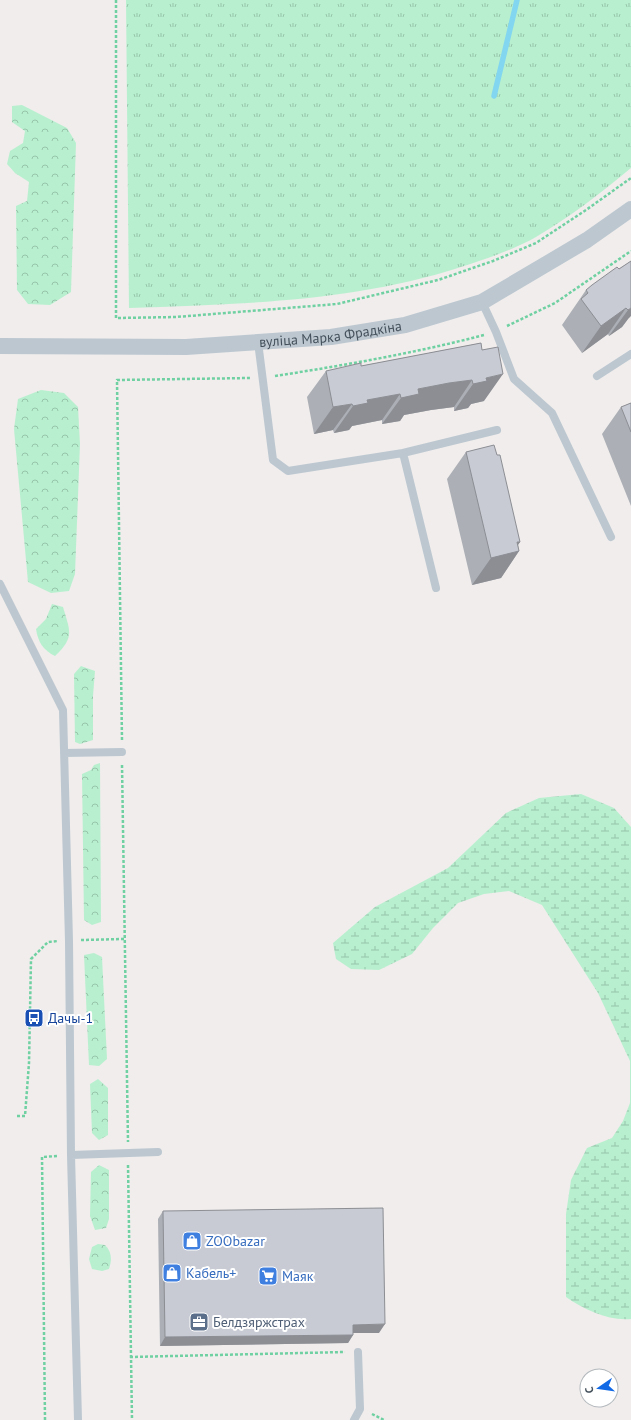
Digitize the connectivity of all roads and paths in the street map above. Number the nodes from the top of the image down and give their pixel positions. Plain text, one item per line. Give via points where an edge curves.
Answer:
1 (116, 0) edge
2 (631, 178) edge
3 (631, 210) edge
4 (482, 302) junction
5 (258, 342) junction
6 (0, 346) edge
7 (631, 354) edge
8 (597, 376) dead end
9 (117, 380) dead end
10 (497, 430) dead end
11 (403, 453) junction
12 (611, 537) dead end
13 (0, 584) edge
14 (436, 588) dead end
15 (122, 752) junction
16 (64, 753) junction
17 (124, 939) junction
18 (69, 941) junction
19 (17, 1116) dead end
20 (128, 1152) junction
21 (158, 1152) dead end
22 (71, 1154) junction
23 (358, 1352) joint
24 (130, 1357) junction
25 (45, 1420) edge
26 (78, 1420) edge
27 (132, 1420) edge
28 (354, 1420) edge

1 - 2 path via 116,318 176,317 337,304 438,280 536,243
3 - 4 street, вуліца Марка Фрадкіна via 587,240
4 - 5 street, вуліца Марка Фрадкіна via 405,325 331,337
4 - 12 lane via 514,379 552,413
5 - 6 street, вуліца Марка Фрадкіна via 186,347
5 - 11 lane via 273,460 288,471
7 - 8 lane
9 - 15 path
10 - 11 lane
11 - 14 lane
13 - 16 lane via 64,710
15 - 16 lane
15 - 17 path
16 - 18 lane
17 - 18 path
17 - 20 path
18 - 19 path via 48,942 31,959 25,1116
18 - 22 lane
20 - 21 lane
20 - 22 lane
20 - 24 path
22 - 25 path via 42,1157
22 - 26 lane
23 - 24 path
23 - 28 lane via 360,1409
24 - 27 path

